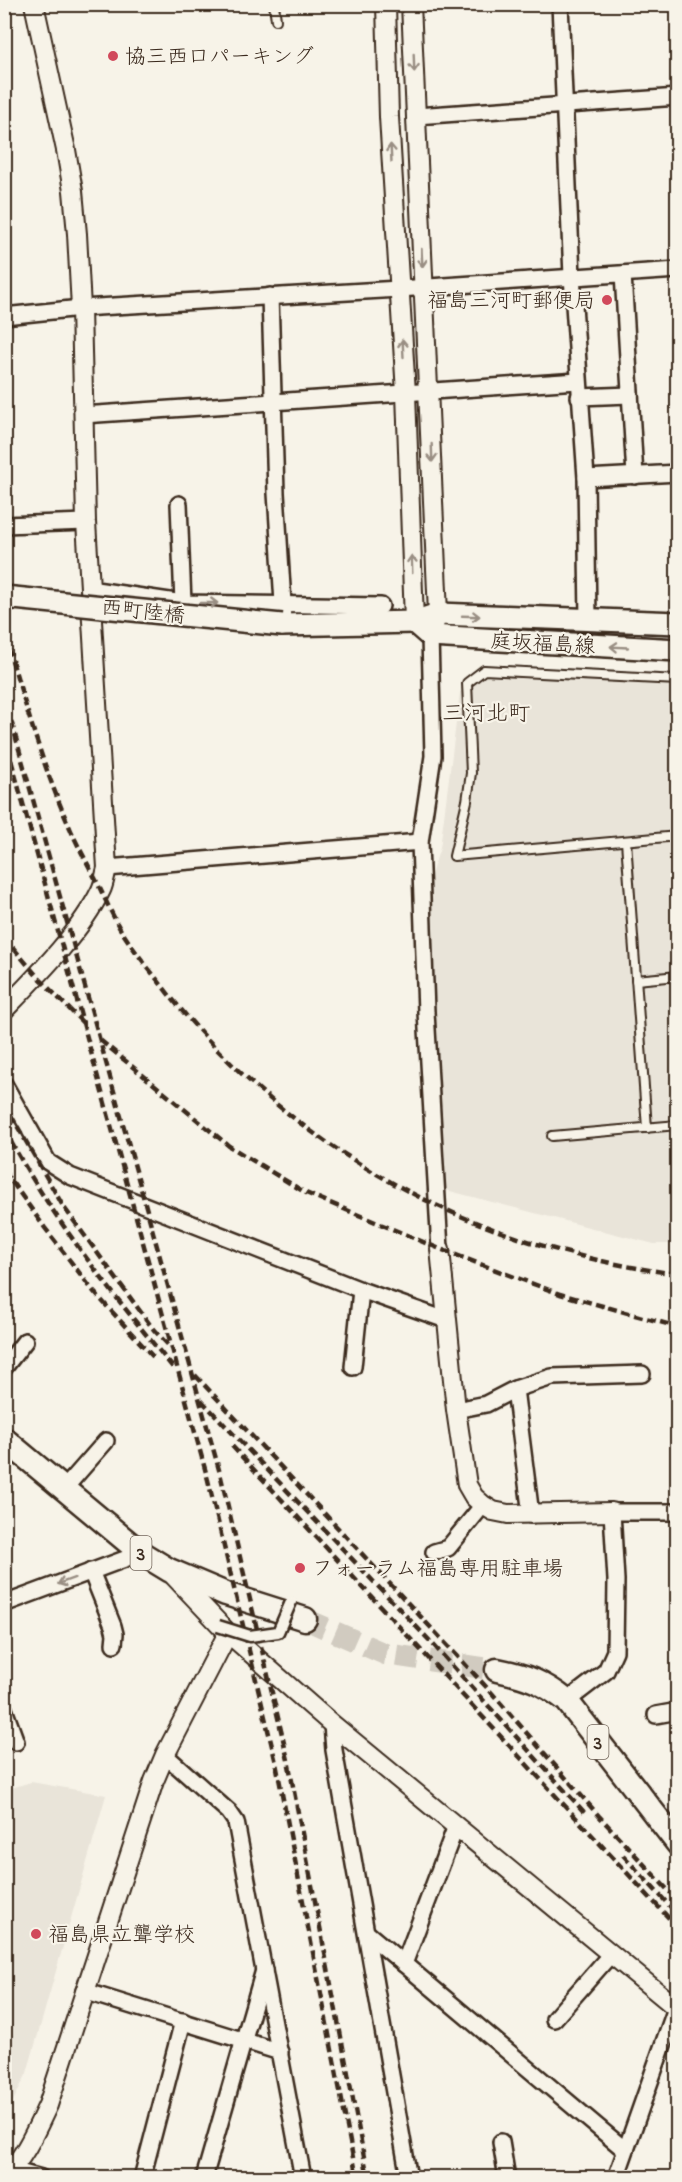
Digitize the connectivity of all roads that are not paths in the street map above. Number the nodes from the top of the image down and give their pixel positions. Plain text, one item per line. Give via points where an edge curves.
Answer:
1 (34, 4) edge
2 (274, 4) edge
3 (386, 4) edge
4 (411, 4) edge
5 (560, 4) edge
6 (276, 20) dead end
7 (678, 98) edge
8 (566, 106) junction
9 (416, 116) junction
10 (678, 270) edge
11 (623, 274) junction
12 (572, 276) junction
13 (423, 288) junction
14 (399, 289) junction
15 (270, 296) junction
16 (81, 308) junction
17 (4, 316) edge
18 (578, 381) junction
19 (429, 392) junction
20 (406, 393) junction
21 (630, 395) junction
22 (579, 397) junction
23 (273, 400) junction
24 (83, 415) junction
25 (678, 473) edge
26 (634, 476) junction
27 (586, 478) junction
28 (179, 504) dead end
29 (86, 522) junction
30 (4, 525) edge
31 (89, 589) junction
32 (4, 597) edge
33 (183, 603) junction
34 (284, 603) junction
35 (381, 606) dead end
36 (438, 614) junction
37 (588, 620) junction
38 (414, 622) junction
39 (678, 623) edge
40 (282, 625) junction
41 (430, 636) junction
42 (678, 650) edge
43 (678, 680) edge
44 (678, 836) edge
45 (626, 841) junction
46 (420, 842) junction
47 (107, 868) junction
48 (678, 976) edge
49 (636, 980) junction
50 (4, 1010) edge
51 (4, 1083) edge
52 (678, 1125) edge
53 (647, 1128) junction
54 (552, 1136) dead end
55 (440, 1249) joint
56 (361, 1290) junction
57 (446, 1320) junction
58 (25, 1341) dead end
59 (353, 1367) dead end
60 (4, 1368) edge
61 (642, 1374) dead end
62 (515, 1389) junction
63 (456, 1410) junction
64 (4, 1439) edge
65 (106, 1441) dead end
66 (64, 1489) junction
67 (483, 1505) junction
68 (612, 1512) junction
69 (678, 1512) edge
70 (531, 1515) junction
71 (434, 1552) dead end
72 (141, 1553) junction
73 (169, 1570) junction
74 (91, 1571) junction
75 (4, 1604) edge
76 (298, 1610) joint
77 (223, 1630) junction
78 (114, 1644) dead end
79 (497, 1670) tunnel mouth
80 (567, 1701) junction
81 (4, 1709) edge
82 (678, 1711) edge
83 (656, 1715) dead end
84 (332, 1724) junction
85 (16, 1742) dead end
86 (165, 1755) junction
87 (456, 1826) junction
88 (678, 1844) edge
89 (367, 1933) junction
90 (611, 1954) junction
91 (404, 1964) junction
92 (264, 1968) junction
93 (84, 1991) junction
94 (677, 2008) edge
95 (555, 2019) dead end
96 (183, 2021) junction
97 (242, 2040) junction
98 (280, 2052) junction
99 (501, 2142) dead end
100 (625, 2150) junction
101 (8, 2173) edge
102 (41, 2178) edge
103 (142, 2178) edge
104 (204, 2178) edge
105 (303, 2178) edge
106 (409, 2178) edge
107 (507, 2178) edge
108 (616, 2178) edge

1 - 16 street via 73,191
2 - 6 lane
14 -> 3 street
4 -> 9 street
5 - 8 street
7 - 8 street
8 - 9 street
8 - 12 street
9 -> 13 street
10 - 11 street
11 - 12 street
11 - 21 street
12 - 13 street
12 - 18 street
13 - 14 street
13 - 19 street
14 - 15 street
20 -> 14 street
15 - 16 street
15 - 23 street
16 - 17 street
16 - 24 street
18 - 19 street
18 - 22 street
19 - 20 street
19 -> 36 street
20 - 23 street
38 -> 20 street
21 - 22 street
21 - 26 street
22 - 27 street
23 - 24 street
23 - 34 street
24 - 29 street
25 - 26 street
26 - 27 street
27 - 37 street
28 - 33 street
29 - 30 street
29 - 31 street
31 - 33 street
31 - 47 street
32 - 40 main road, 西町陸橋, bridge
33 -> 34 street
34 - 35 street
34 - 40 street
36 -> 37 main road, 庭坂福島線
36 - 38 main road, 庭坂福島線
36 - 41 street
37 - 39 main road, 庭坂福島線
38 - 40 main road, 庭坂福島線
38 - 41 main road
42 -> 41 main road, 庭坂福島線
41 - 46 street via 433,756
43 - 45 lane via 484,670 467,683 471,773 454,856
44 - 45 lane
45 - 49 lane
46 - 47 street
46 - 55 street
47 - 50 street via 102,889 87,914
48 - 49 lane
49 - 53 lane
51 - 56 street via 48,1162 57,1169
52 - 53 lane
53 - 54 lane
55 - 57 street
56 - 57 street
56 - 59 street
57 - 63 street
58 - 60 street
61 - 62 street via 552,1377
62 - 63 street via 486,1404
62 - 70 street
63 - 67 street via 467,1485
64 - 66 main road, 3
65 - 66 street
66 - 72 main road, 3
67 - 70 street via 493,1511
67 - 71 street via 448,1548
68 - 69 street
68 - 70 street
68 - 80 street via 615,1651 606,1671
72 - 73 main road, 3
72 - 74 street
73 - 76 main road, 3 via 226,1594
73 - 77 street
74 -> 75 street
74 - 78 street via 113,1626
76 - 77 street, bridge via 278,1632 250,1636
77 - 84 street
77 - 86 street
79 - 80 main road, 3 / 3 via 527,1676
80 - 88 main road, 3 / 3
81 - 85 street
82 - 83 street
84 - 87 street
84 - 89 street
86 - 92 street via 236,1822
86 - 93 street
87 - 90 street
87 - 91 street
89 - 91 street
89 - 106 street
90 - 94 street
90 - 95 street
91 - 100 street
92 - 97 street
92 - 98 street
93 - 96 street
93 - 101 street via 48,2105
94 - 100 street
96 - 97 street
96 - 103 street
97 - 98 street
97 - 104 street
98 - 105 street
99 - 107 street
100 - 108 street
101 - 102 street

